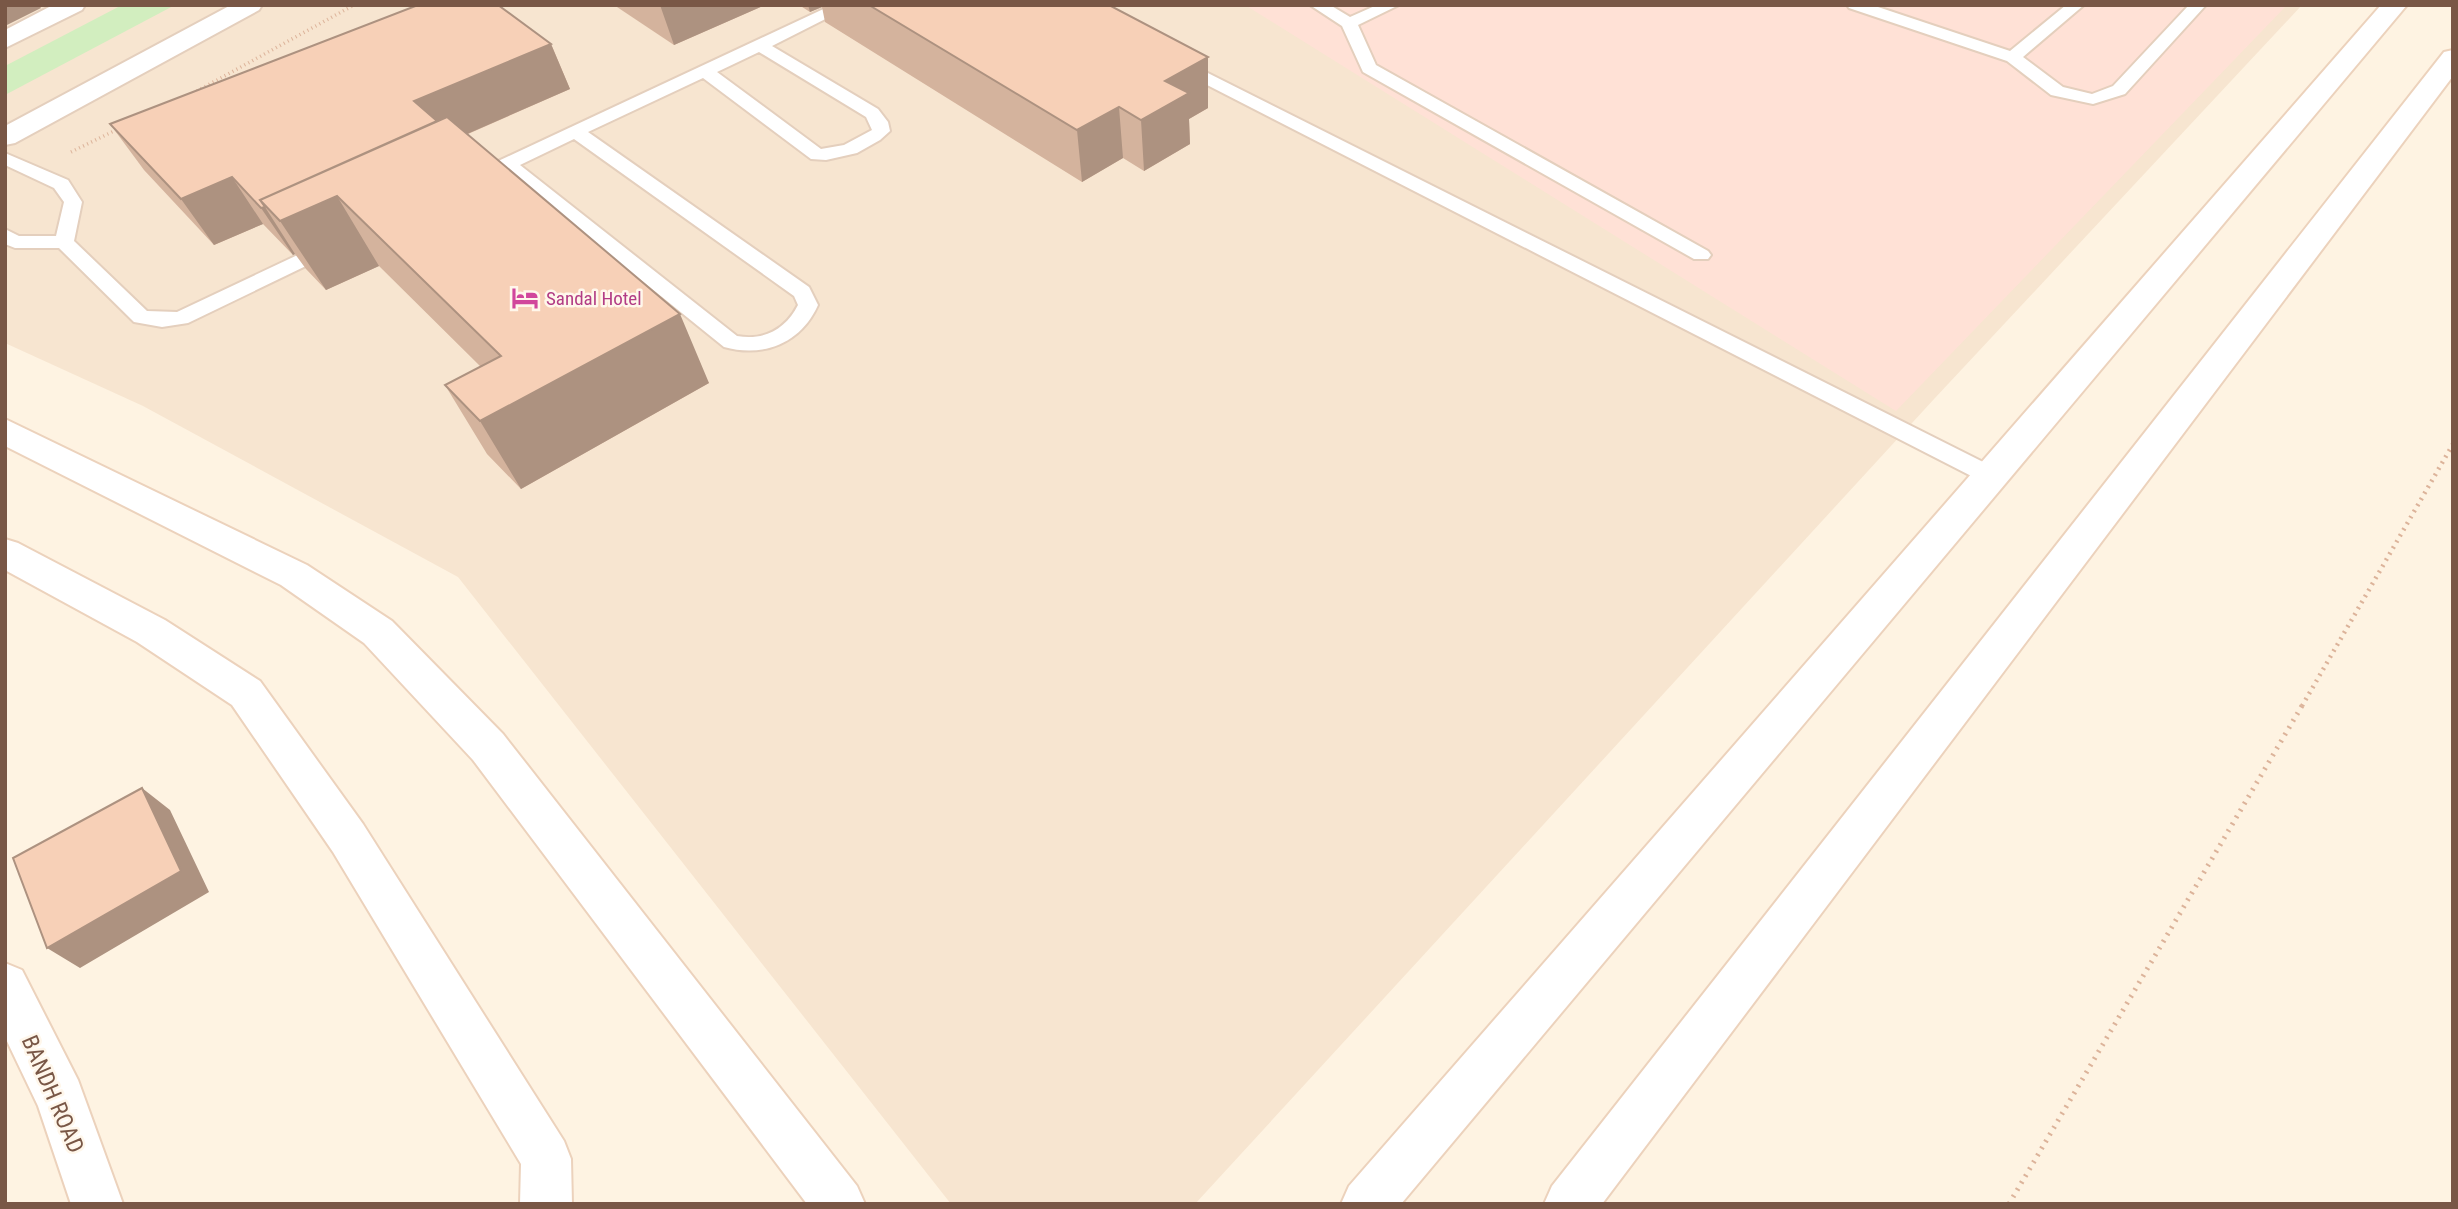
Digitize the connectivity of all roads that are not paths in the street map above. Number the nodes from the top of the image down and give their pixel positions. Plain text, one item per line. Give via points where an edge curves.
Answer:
1 (73, 5) edge
2 (250, 5) edge
3 (845, 5) edge
4 (1318, 5) edge
5 (1391, 5) edge
6 (1855, 5) edge
7 (2076, 5) edge
8 (2198, 5) edge
9 (2395, 5) edge
10 (1349, 23) junction
11 (5, 40) edge
12 (759, 46) junction
13 (1164, 56) edge
14 (2013, 57) junction
15 (2453, 58) edge
16 (706, 72) junction
17 (576, 132) junction
18 (5, 136) edge
19 (5, 158) edge
20 (508, 164) junction
21 (457, 187) edge
22 (5, 235) edge
23 (345, 240) edge
24 (64, 242) junction
25 (1702, 255) dead end
26 (5, 431) edge
27 (1991, 476) junction
28 (5, 553) edge
29 (5, 986) edge
30 (97, 1204) edge
31 (546, 1204) edge
32 (839, 1204) edge
33 (1367, 1204) edge
34 (1570, 1204) edge

1 - 11 street
2 - 18 street
3 - 12 lane
4 - 10 lane
5 - 10 lane
6 - 14 lane
7 - 14 lane
8 - 14 lane via 2119,90 2093,99 2057,91
9 - 27 street
10 - 25 lane via 1369,68
12 - 16 lane
12 - 16 lane via 873,113 881,131 834,155 817,155
13 - 27 lane
15 - 34 street
16 - 17 lane
17 - 20 lane
17 - 20 lane via 802,292 808,305 804,316 762,346 731,342
19 - 24 lane via 61,184 73,202
20 - 21 lane
22 - 24 lane via 15,242
23 - 24 lane via 181,317 162,320 141,317
26 - 32 street via 294,575 378,632 488,747
27 - 33 street
28 - 31 street via 151,631 246,693 348,838 546,1158
29 - 30 street, BANDH ROAD via 60,1098

